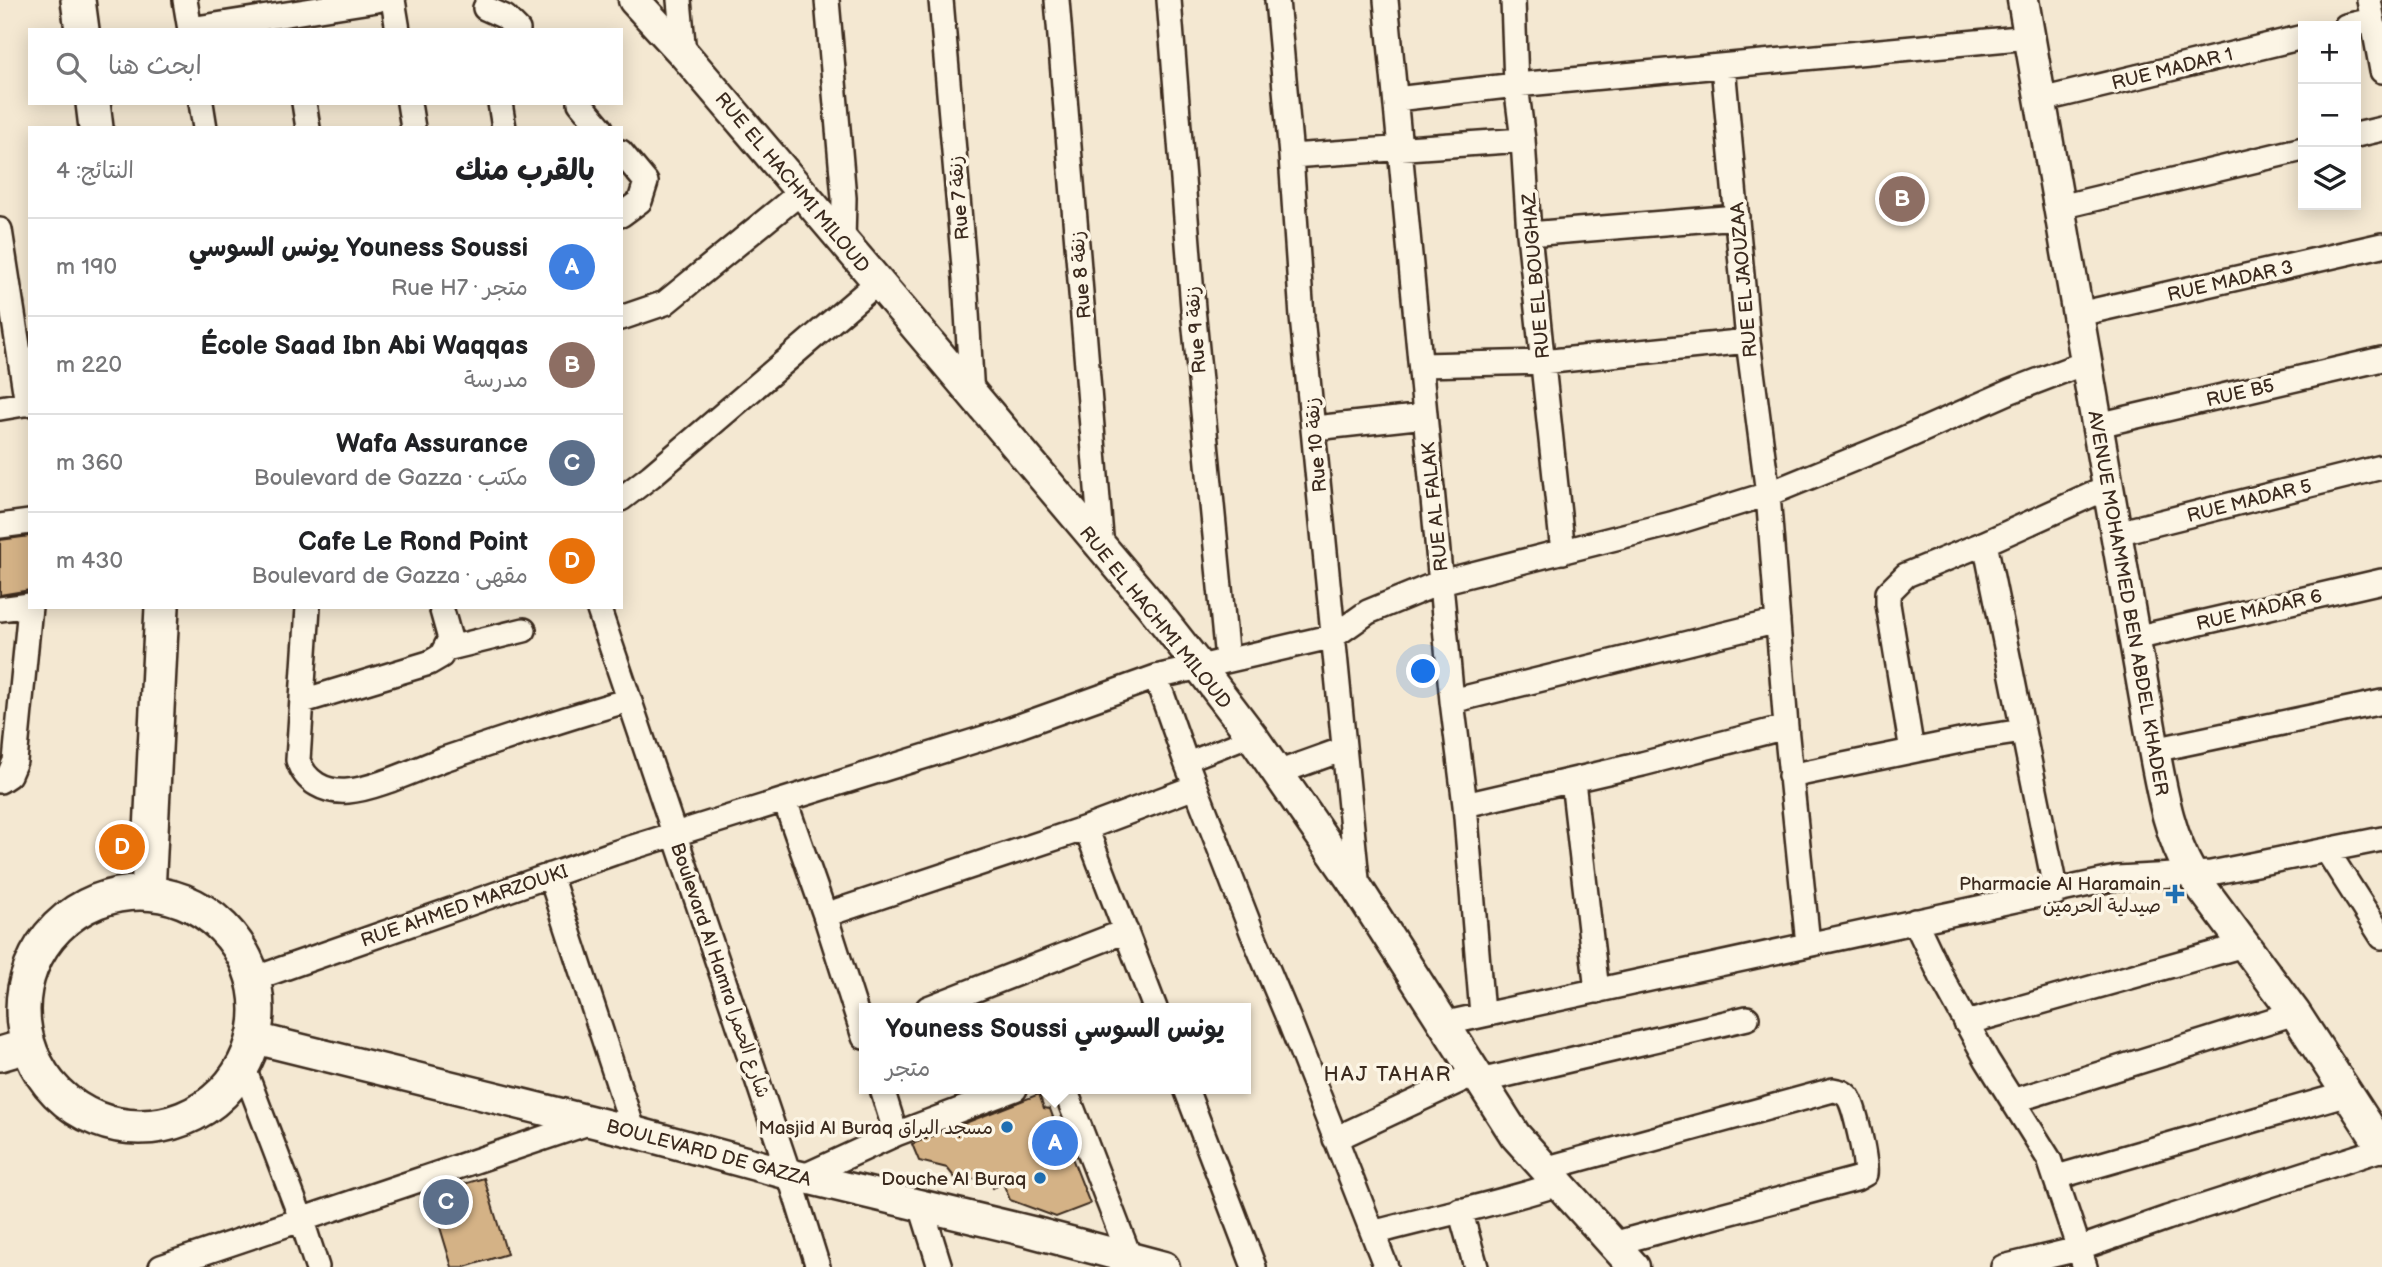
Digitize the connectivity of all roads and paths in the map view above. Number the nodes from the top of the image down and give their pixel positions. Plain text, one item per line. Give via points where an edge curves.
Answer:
1 (78, 0) edge
2 (185, 0) edge
3 (377, 0) edge
4 (393, 0) edge
5 (634, 0) edge
6 (679, 0) edge
7 (827, 0) edge
8 (941, 0) edge
9 (1057, 0) edge
10 (1169, 0) edge
11 (1277, 0) edge
12 (1386, 0) edge
13 (1513, 0) edge
14 (2023, 0) edge
15 (2371, 10) edge
16 (486, 12) edge
17 (2354, 21) edge
18 (291, 22) edge
19 (82, 28) edge
20 (190, 28) edge
21 (204, 28) edge
22 (398, 28) edge
23 (516, 28) edge
24 (2030, 37) junction
25 (2298, 38) edge
26 (684, 54) junction
27 (1723, 66) junction
28 (2382, 71) edge
29 (1516, 85) junction
30 (1396, 99) junction
31 (2041, 100) junction
32 (93, 105) edge
33 (201, 105) edge
34 (304, 105) edge
35 (409, 105) edge
36 (500, 105) edge
37 (582, 105) edge
38 (96, 126) edge
39 (205, 126) edge
40 (309, 126) edge
41 (413, 126) edge
42 (504, 126) edge
43 (599, 126) edge
44 (2382, 128) edge
45 (2361, 134) edge
46 (1524, 140) junction
47 (1401, 148) junction
48 (2298, 150) edge
49 (623, 154) edge
50 (1291, 156) junction
51 (801, 192) junction
52 (2060, 207) junction
53 (623, 214) edge
54 (1737, 217) junction
55 (0, 230) edge
56 (1529, 234) junction
57 (844, 243) junction
58 (2382, 245) edge
59 (878, 282) junction
60 (2079, 314) junction
61 (623, 318) edge
62 (1748, 341) junction
63 (2382, 359) edge
64 (1542, 362) junction
65 (2087, 362) junction
66 (1422, 365) junction
67 (972, 396) junction
68 (28, 398) edge
69 (28, 404) edge
70 (0, 408) edge
71 (1424, 416) junction
72 (2098, 425) junction
73 (1315, 428) junction
74 (2382, 467) edge
75 (2109, 487) junction
76 (1768, 494) junction
77 (623, 497) edge
78 (28, 522) edge
79 (0, 526) edge
80 (2117, 533) junction
81 (1985, 543) junction
82 (1102, 550) junction
83 (1563, 552) junction
84 (2382, 581) edge
85 (1441, 582) junction
86 (28, 606) edge
87 (0, 609) edge
88 (30, 609) edge
89 (162, 609) edge
90 (308, 609) edge
91 (442, 609) edge
92 (599, 609) edge
93 (1778, 621) junction
94 (524, 630) dead end
95 (1334, 636) junction
96 (2135, 638) junction
97 (446, 649) junction
98 (1212, 663) junction
99 (1156, 677) junction
100 (629, 700) junction
101 (303, 701) junction
102 (1452, 701) junction
103 (2382, 702) edge
104 (1786, 727) junction
105 (2023, 731) junction
106 (1252, 736) junction
107 (1345, 749) junction
108 (2154, 750) junction
109 (1912, 751) junction
110 (1186, 762) junction
111 (1277, 773) junction
112 (1790, 776) junction
113 (1573, 781) junction
114 (0, 782) edge
115 (1195, 787) junction
116 (785, 801) junction
117 (1465, 805) junction
118 (1086, 828) junction
119 (675, 833) junction
120 (2382, 839) edge
121 (2327, 851) junction
122 (2191, 873) junction
123 (550, 875) junction
124 (1358, 889) junction
125 (148, 893) junction
126 (2056, 893) junction
127 (825, 915) junction
128 (1914, 921) junction
129 (1126, 931) junction
130 (2382, 937) edge
131 (1808, 944) junction
132 (2244, 945) junction
133 (253, 979) junction
134 (12, 982) edge
135 (1597, 991) junction
136 (941, 1003) edge
137 (1153, 1003) edge
138 (2295, 1013) junction
139 (1482, 1014) junction
140 (1746, 1018) dead end
141 (859, 1020) edge
142 (1966, 1023) junction
143 (1442, 1024) junction
144 (13, 1050) edge
145 (248, 1052) junction
146 (1477, 1077) junction
147 (883, 1094) edge
148 (1002, 1094) edge
149 (1067, 1094) edge
150 (1188, 1094) edge
151 (2345, 1094) junction
152 (2013, 1101) junction
153 (590, 1122) junction
154 (634, 1132) junction
155 (896, 1134) junction
156 (1335, 1139) junction
157 (2382, 1148) edge
158 (796, 1175) junction
159 (1551, 1176) junction
160 (2057, 1177) junction
161 (921, 1206) junction
162 (1460, 1210) junction
163 (302, 1221) junction
164 (1374, 1233) junction
165 (1612, 1244) junction
166 (1130, 1258) junction
167 (2082, 1258) edge
168 (161, 1267) edge
169 (317, 1267) edge
170 (818, 1267) edge
171 (940, 1267) edge
172 (1164, 1267) edge
173 (1254, 1267) edge
174 (1386, 1267) edge
175 (1476, 1267) edge
176 (1634, 1267) edge
177 (2003, 1267) edge

1 - 19 main road
2 - 20 street
3 - 18 street
4 - 22 street
5 - 26 street, RUE EL HACHMI MILOUD
6 - 26 street
7 - 57 street
8 - 67 street, Rue 7 زنقة
9 - 82 street, Rue 8 زنقة
10 - 98 street, Rue 9 زنقة via 1193,307
11 - 50 street, Rue 10 زنقة
12 - 30 street, RUE AL FALAK
13 - 29 street, RUE EL BOUGHAZ
14 - 24 street, AVENUE MOHAMMED BEN ABDEL KHADER
15 - 17 street
15 - 28 street
16 - 23 street via 505,17
18 - 21 street
24 - 27 street
24 - 31 street, AVENUE MOHAMMED BEN ABDEL KHADER
25 - 31 street, RUE MADAR 1
26 - 51 street, RUE EL HACHMI MILOUD
27 - 29 street
27 - 54 street, RUE EL JAOUZAA
29 - 30 street
29 - 46 street, RUE EL BOUGHAZ
30 - 47 street, RUE AL FALAK
31 - 52 street, AVENUE MOHAMMED BEN ABDEL KHADER
32 - 38 main road
33 - 39 street
34 - 40 street
35 - 41 street
36 - 42 street
37 - 43 street
44 - 45 street
46 - 47 street
46 - 56 street, RUE EL BOUGHAZ
47 - 50 street
47 - 66 street, RUE AL FALAK
48 - 52 street
49 - 53 street via 646,182 640,201
50 - 73 street, Rue 10 زنقة
51 - 57 street, RUE EL HACHMI MILOUD
51 - 61 street via 665,303
52 - 60 street, AVENUE MOHAMMED BEN ABDEL KHADER
54 - 56 street
54 - 62 street, RUE EL JAOUZAA
55 - 68 street
56 - 64 street, RUE EL BOUGHAZ
57 - 59 street, RUE EL HACHMI MILOUD
58 - 60 street, RUE MADAR 3
59 - 67 street, RUE EL HACHMI MILOUD
59 - 77 street
60 - 65 street, AVENUE MOHAMMED BEN ABDEL KHADER
62 - 64 street
62 - 76 street, RUE EL JAOUZAA
63 - 72 street, RUE B5
64 - 66 street
64 - 83 street, RUE EL BOUGHAZ
65 - 72 street, AVENUE MOHAMMED BEN ABDEL KHADER
65 - 76 street
66 - 71 street, RUE AL FALAK
67 - 82 street, RUE EL HACHMI MILOUD
69 - 70 street
71 - 73 street
71 - 85 street, RUE AL FALAK
72 - 75 street, AVENUE MOHAMMED BEN ABDEL KHADER
73 - 95 street, Rue 10 زنقة
74 - 80 street, RUE MADAR 5
75 - 80 street, AVENUE MOHAMMED BEN ABDEL KHADER
75 - 81 street
76 - 83 street
76 - 93 street, RUE EL JAOUZAA
78 - 79 street
80 - 96 street, AVENUE MOHAMMED BEN ABDEL KHADER
81 - 105 street
81 - 109 street via 1906,575 1888,593
82 - 98 street, RUE EL HACHMI MILOUD
83 - 85 street
84 - 96 street, RUE MADAR 6
85 - 95 street via 1368,612
85 - 102 street, RUE AL FALAK
86 - 87 street
88 - 114 street via 15,761
89 - 125 main road
90 - 101 street
91 - 97 street via 450,639
92 - 100 street, Boulevard Al Hamra شارع الحمرا
93 - 102 street
93 - 104 street, RUE EL JAOUZAA
94 - 97 street
95 - 98 street, RUE AHMED MARZOUKI
95 - 107 street, Rue 10 زنقة
96 - 108 street, AVENUE MOHAMMED BEN ABDEL KHADER
97 - 101 street via 429,663
98 - 99 street, RUE AHMED MARZOUKI
98 - 106 street, RUE EL HACHMI MILOUD
99 - 110 street
99 - 116 street, RUE AHMED MARZOUKI via 1000,733
100 - 101 street via 542,724 349,791 321,787 301,768
100 - 119 street, Boulevard Al Hamra شارع الحمرا
102 - 117 street, RUE AL FALAK
103 - 108 street
104 - 112 street, RUE EL JAOUZAA
104 - 113 street
105 - 109 street
105 - 126 street
106 - 110 street
106 - 111 street, RUE EL HACHMI MILOUD
107 - 111 street
107 - 124 street, Rue 10 زنقة
108 - 122 street, AVENUE MOHAMMED BEN ABDEL KHADER via 2171,829
109 - 112 street
110 - 115 street
111 - 124 street, RUE EL HACHMI MILOUD
112 - 131 street, RUE EL JAOUZAA
113 - 117 street
113 - 135 street
115 - 118 street
115 - 156 street
116 - 119 street, RUE AHMED MARZOUKI
116 - 127 street
117 - 139 street, RUE AL FALAK
118 - 127 street
118 - 129 street
119 - 123 street, RUE AHMED MARZOUKI
119 - 158 street, Boulevard Al Hamra شارع الحمرا
120 - 121 street
121 - 122 street
121 - 130 street
122 - 126 street via 2117,878
122 - 132 street, AVENUE MOHAMMED BEN ABDEL KHADER
123 - 133 street, RUE AHMED MARZOUKI
123 - 154 street
124 - 143 street, RUE EL HACHMI MILOUD
125 - 133 main road via 177,898 215,919 242,952
125 - 134 main road via 116,895 72,914
126 - 128 street
127 - 141 street
128 - 131 street
128 - 142 street
129 - 136 street
129 - 137 street
131 - 135 street
132 - 138 street, AVENUE MOHAMMED BEN ABDEL KHADER
132 - 142 street
133 - 145 main road via 257,1008
134 - 144 main road via 22,1008
135 - 139 street
138 - 151 street, AVENUE MOHAMMED BEN ABDEL KHADER
138 - 152 street
139 - 143 street
140 - 146 street
142 - 152 street
143 - 146 street, RUE EL HACHMI MILOUD
144 - 145 main road via 37,1068 59,1095 89,1115 123,1125 158,1125 192,1115 221,1094
145 - 153 street, BOULEVARD DE GAZZA
145 - 163 street
146 - 156 street
146 - 159 street, RUE EL HACHMI MILOUD via 1515,1135
147 - 155 street
148 - 155 street
149 - 166 street
150 - 173 street
151 - 157 street, AVENUE MOHAMMED BEN ABDEL KHADER
151 - 160 street
152 - 160 street
153 - 154 street, BOULEVARD DE GAZZA
153 - 163 street
154 - 158 street, BOULEVARD DE GAZZA
155 - 158 street
156 - 164 street
157 - 167 street via 2167,1217
158 - 161 street, BOULEVARD DE GAZZA
158 - 170 street, Boulevard Al Hamra شارع الحمرا
159 - 162 street via 1508,1200
159 - 165 street, RUE EL HACHMI MILOUD
159 - 165 street via 1833,1090 1850,1100 1865,1174
160 - 167 street
161 - 166 street, BOULEVARD DE GAZZA
161 - 171 street
162 - 164 street
162 - 175 street
163 - 168 street
163 - 169 street
164 - 174 street
165 - 176 street, RUE EL HACHMI MILOUD
166 - 172 street, BOULEVARD DE GAZZA
167 - 177 street

